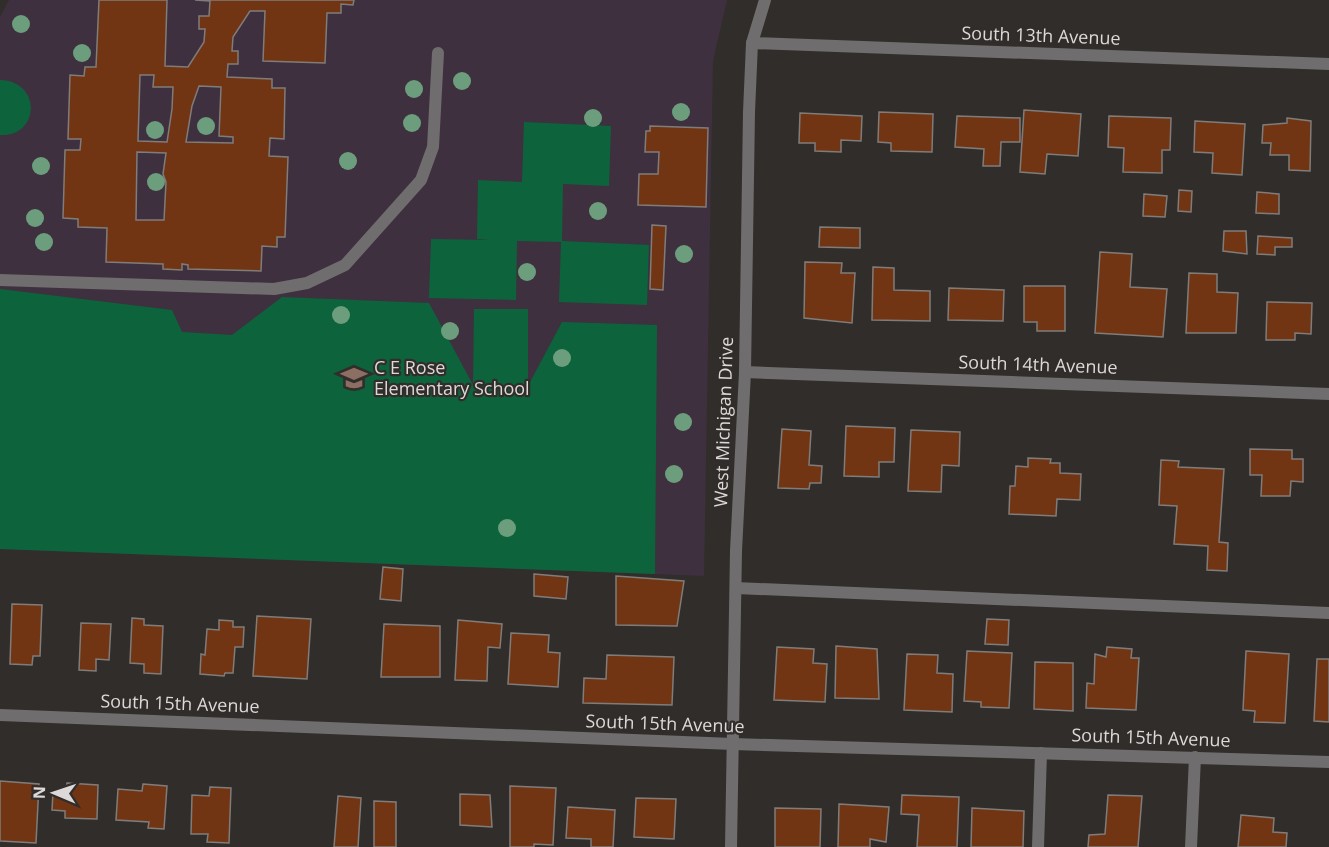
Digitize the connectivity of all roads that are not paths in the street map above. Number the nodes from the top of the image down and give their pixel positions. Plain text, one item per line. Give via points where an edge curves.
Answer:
1 (765, 0) edge
2 (752, 43) junction
3 (438, 53) dead end
4 (1329, 64) edge
5 (0, 280) edge
6 (745, 372) junction
7 (1329, 394) edge
8 (736, 588) junction
9 (1329, 613) edge
10 (0, 715) edge
11 (733, 744) junction
12 (1041, 753) junction
13 (1194, 757) junction
14 (1329, 762) edge
15 (731, 847) edge
16 (1038, 847) edge
17 (1191, 847) edge

1 - 2 street, West Michigan Drive
2 - 4 street, South 13th Avenue
2 - 6 street, West Michigan Drive
3 - 5 street via 433,147 421,180 345,265 307,283 274,288
6 - 7 street, South 14th Avenue
6 - 8 street, West Michigan Drive
8 - 9 street
8 - 11 street, West Michigan Drive
10 - 11 street, South 15th Avenue
11 - 12 street, South 15th Avenue
11 - 15 street, West Michigan Drive
12 - 13 street, South 15th Avenue
12 - 16 street
13 - 14 street, South 15th Avenue
13 - 17 street

